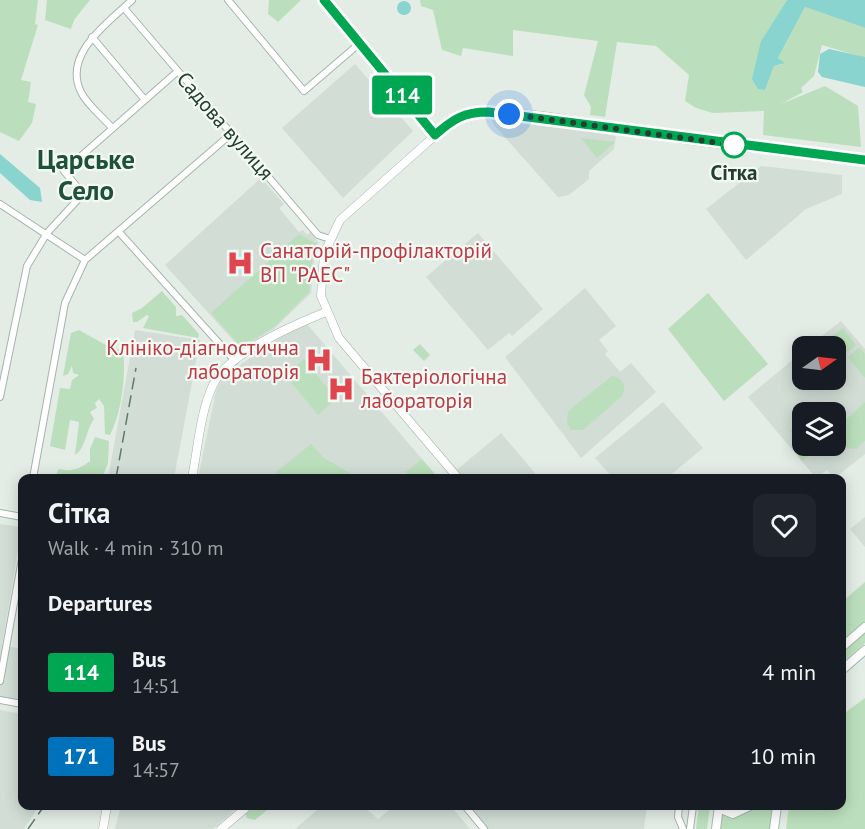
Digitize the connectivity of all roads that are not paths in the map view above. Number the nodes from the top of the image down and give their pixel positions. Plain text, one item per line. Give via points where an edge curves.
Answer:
1 (132, 0) edge
2 (228, 0) edge
3 (324, 0) edge
4 (123, 8) junction
5 (92, 37) junction
6 (360, 43) junction
7 (177, 71) junction
8 (145, 100) junction
9 (112, 128) junction
10 (231, 134) junction
11 (435, 135) junction
12 (865, 160) edge
13 (0, 204) edge
14 (119, 232) junction
15 (47, 233) junction
16 (330, 239) junction
17 (85, 260) junction
18 (326, 312) junction
19 (235, 361) junction
20 (0, 397) edge
21 (34, 474) edge
22 (193, 474) edge
23 (455, 474) edge
24 (0, 513) edge
25 (18, 516) edge
26 (18, 581) edge
27 (865, 627) edge
28 (846, 644) edge
29 (865, 650) edge
30 (846, 667) edge
31 (0, 681) edge
32 (0, 700) edge
33 (18, 703) edge
34 (106, 810) edge
35 (243, 810) edge
36 (468, 810) edge
37 (679, 810) edge
38 (692, 810) edge
39 (719, 810) edge
40 (725, 810) edge
41 (742, 810) edge
42 (776, 810) edge
43 (103, 829) edge
44 (221, 829) edge
45 (484, 829) edge
46 (683, 829) edge
47 (690, 829) edge
48 (716, 829) edge
49 (774, 829) edge

1 - 4 street
2 - 6 street via 304,91
3 - 6 street
4 - 5 street
4 - 7 street, Садова вулиця
5 - 8 street
5 - 9 street via 78,71 81,92
6 - 11 street
7 - 8 street
7 - 10 street, Садова вулиця
8 - 9 street
9 - 15 street via 64,171 83,194
10 - 14 street
10 - 16 street, Садова вулиця via 318,235
11 - 12 street via 454,118 488,112
11 - 16 street via 352,207
13 - 15 street
14 - 17 street
14 - 19 street
15 - 17 street
15 - 20 street via 27,266
16 - 18 street via 321,273
17 - 21 street via 65,303
18 - 19 street via 280,330
18 - 23 street via 339,338
19 - 22 street via 214,382
24 - 25 street
26 - 31 street
27 - 28 main road
29 - 30 main road
32 - 33 street
34 - 43 street
35 - 44 street
36 - 45 street
37 - 46 street
38 - 47 street
39 - 48 main road
40 - 41 main road via 733,814
42 - 49 main road

